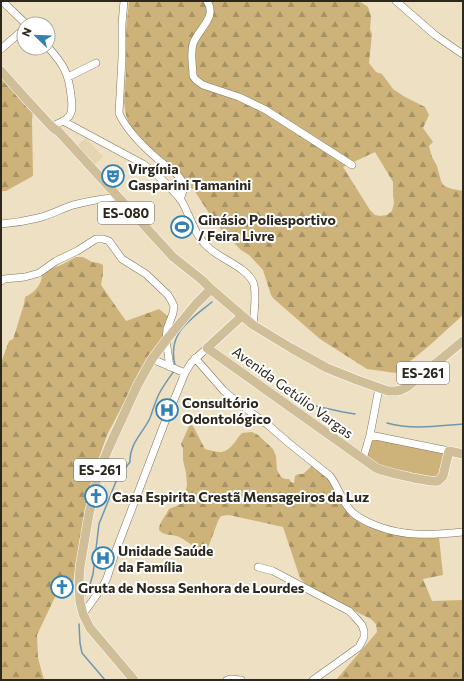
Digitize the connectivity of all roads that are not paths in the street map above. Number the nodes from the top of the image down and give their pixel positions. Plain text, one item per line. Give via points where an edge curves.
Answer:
1 (2, 1) edge
2 (124, 1) edge
3 (207, 1) edge
4 (396, 1) edge
5 (18, 16) edge
6 (16, 36) edge
7 (1, 49) edge
8 (463, 54) edge
9 (55, 56) edge
10 (96, 63) dead end
11 (1, 71) edge
12 (68, 77) junction
13 (63, 121) junction
14 (52, 127) junction
15 (352, 165) dead end
16 (112, 198) junction
17 (180, 199) junction
18 (1, 224) edge
19 (1, 281) edge
20 (211, 289) junction
21 (242, 316) junction
22 (253, 325) junction
23 (166, 340) junction
24 (463, 341) edge
25 (207, 348) junction
26 (196, 358) junction
27 (152, 359) junction
28 (173, 368) junction
29 (185, 373) junction
30 (379, 388) junction
31 (370, 435) junction
32 (448, 451) junction
33 (463, 454) edge
34 (363, 459) junction
35 (463, 532) edge
36 (258, 567) dead end
37 (103, 586) junction
38 (110, 591) dead end
39 (83, 614) junction
40 (134, 680) edge
41 (227, 680) edge
42 (241, 680) edge
43 (313, 680) edge

1 - 5 street
2 - 17 street via 119,113 126,126 148,150 180,177 184,189
3 - 15 street via 210,13 193,47 193,76 196,80 266,110
4 - 8 street via 435,35
6 - 7 street
9 - 12 street
10 - 12 street
11 - 14 main road, ES-080
12 - 13 street via 72,106 70,114
13 - 14 street
13 - 17 street via 154,172
14 - 16 main road, ES-080 via 56,135
14 - 20 main road, ES-080 via 172,257
16 - 18 street via 72,206 38,218
16 - 20 main road, ES-080 via 172,264
17 - 22 street via 198,236 207,247 240,268 252,279 255,287
19 - 23 street via 39,273 96,239 107,240 122,259 146,274 168,295 174,306
20 - 21 main road, ES-261
20 - 23 main road, ES-261
21 - 22 main road, ES-261
21 - 25 main road
22 - 30 main road, ES-261 via 327,368
23 - 27 main road, ES-261
23 - 28 street
24 - 30 main road, ES-261 via 407,387 392,392
25 - 26 street
25 - 34 main road, Avenida Getúlio Vargas
26 - 29 street
26 - 35 street via 224,391 330,476 353,513 361,519 403,534
27 - 28 street
27 - 39 main road, ES-261 via 123,415 98,474 80,567
28 - 29 street
29 - 37 street
30 - 31 street
31 - 32 street
31 - 34 street
32 - 33 main road
32 - 34 main road, Avenida Getúlio Vargas via 443,476 438,482 382,471
36 - 43 street via 273,571 349,611 362,625 362,644
37 - 38 street
37 - 39 street
39 - 40 main road, ES-261 via 90,628
41 - 42 street

